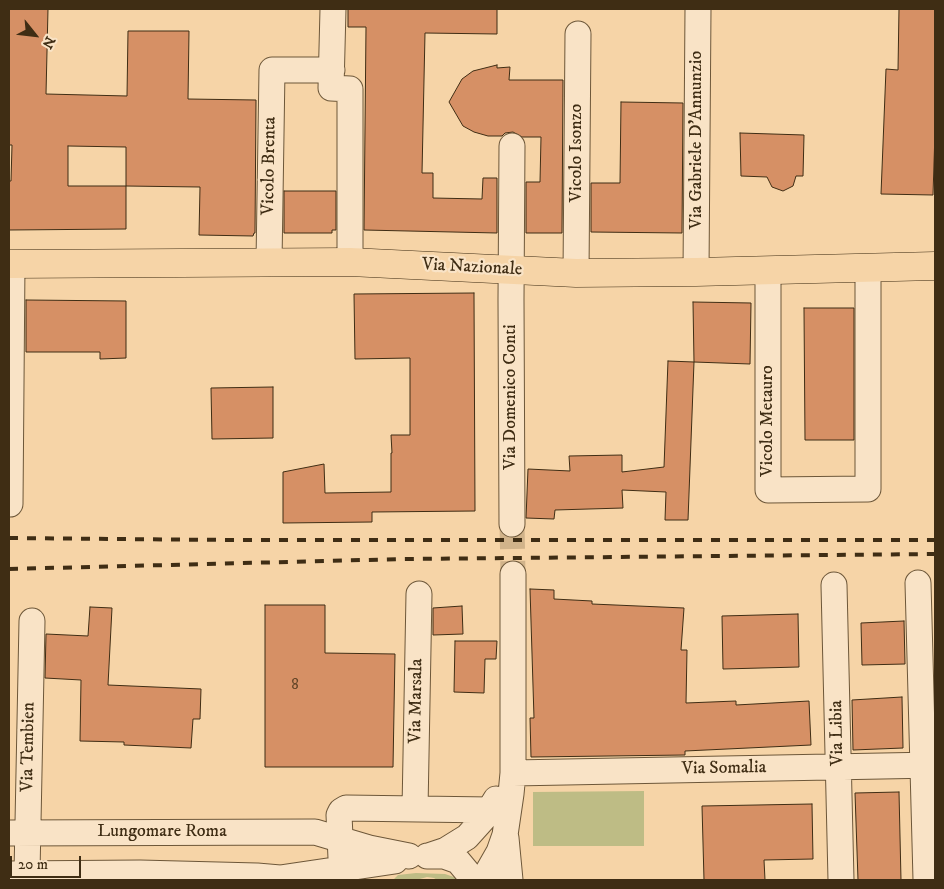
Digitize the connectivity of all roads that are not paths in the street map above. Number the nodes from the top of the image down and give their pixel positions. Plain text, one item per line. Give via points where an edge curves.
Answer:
1 (332, 9) edge
2 (698, 9) edge
3 (578, 34) dead end
4 (331, 79) junction
5 (512, 146) dead end
6 (269, 262) junction
7 (350, 262) junction
8 (10, 264) edge
9 (935, 266) edge
10 (868, 268) junction
11 (511, 270) junction
12 (768, 270) junction
13 (576, 272) junction
14 (696, 272) junction
15 (10, 504) dead end
16 (512, 524) tunnel mouth
17 (513, 574) tunnel mouth
18 (918, 583) dead end
19 (834, 585) dead end
20 (419, 594) dead end
21 (32, 621) dead end
22 (513, 765) junction
23 (929, 765) edge
24 (838, 766) junction
25 (415, 809) junction
26 (501, 823) junction
27 (18, 833) edge
28 (340, 840) junction
29 (404, 864) edge
30 (18, 874) edge
31 (341, 874) edge
32 (286, 879) edge
33 (474, 879) edge
34 (510, 880) edge
35 (841, 880) edge
36 (926, 880) edge

1 - 4 street
2 - 14 street, Via Gabriele D'Annunzio
3 - 13 street, Vicolo Isonzo
4 - 6 street, Vicolo Brenta via 272,70
4 - 7 street via 350,89
5 - 11 street, Via Domenico Conti
6 - 7 main road, Via Nazionale
6 - 8 main road, Via Nazionale
7 - 11 main road, Via Nazionale
8 - 15 street
9 - 10 main road, Via Nazionale
10 - 12 main road, Via Nazionale
10 - 12 street, Vicolo Metauro via 868,489 768,490
11 - 13 main road, Via Nazionale
11 - 16 street, Via Domenico Conti
12 - 14 main road, Via Nazionale
13 - 14 main road, Via Nazionale
17 - 22 street
18 - 23 street
19 - 24 street, Via Libia
20 - 25 street, Via Marsala
21 - 27 street, Via Tembien
22 - 24 street, Via Somalia
22 - 26 street
23 - 24 street, Via Somalia
23 - 36 street
24 - 35 street, Via Libia
25 - 26 street
25 - 28 street via 341,810
26 - 29 street via 474,830 446,850
26 - 33 street via 495,860
26 - 34 street
27 - 28 street, Lungomare Roma via 315,832
27 - 30 street, Via Tembien
28 - 29 street, Lungomare Roma via 369,848
28 - 31 street
29 - 31 street
29 - 33 street via 452,858 463,865
30 - 32 street via 140,873
31 - 32 street

